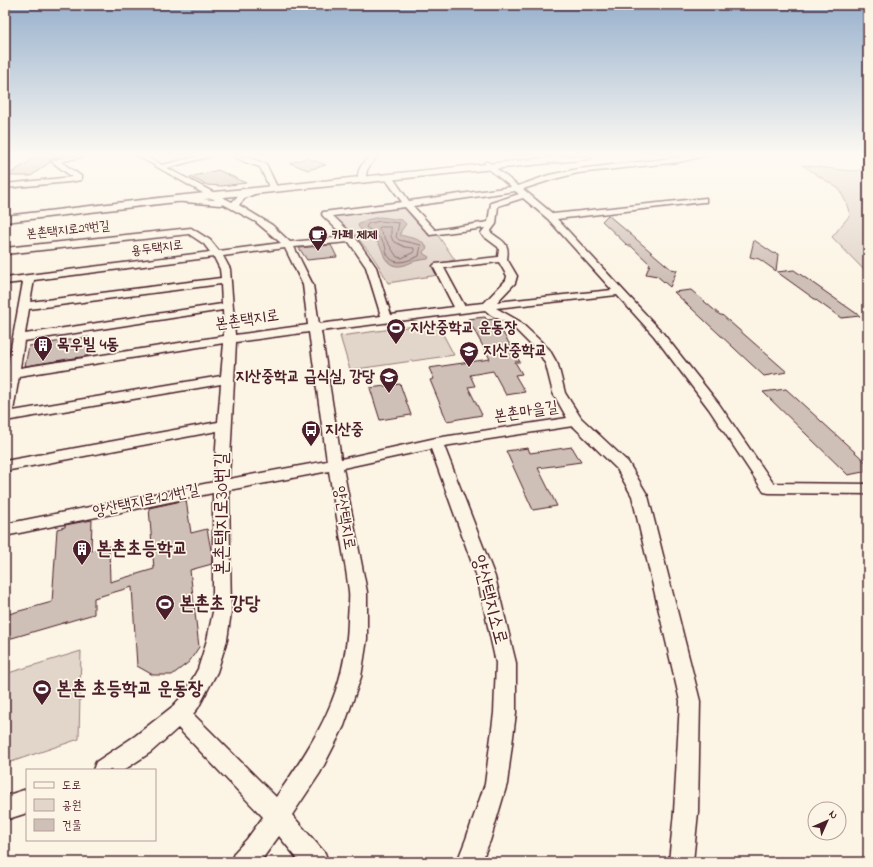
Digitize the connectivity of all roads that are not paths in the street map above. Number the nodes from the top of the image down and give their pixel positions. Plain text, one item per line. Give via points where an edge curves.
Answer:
1 (188, 196) edge
2 (216, 196) edge
3 (240, 196) edge
4 (402, 196) edge
5 (465, 196) edge
6 (519, 196) edge
7 (526, 196) edge
8 (174, 198) junction
9 (443, 200) junction
10 (702, 200) dead end
11 (497, 203) junction
12 (408, 204) junction
13 (234, 206) junction
14 (5, 214) edge
15 (551, 217) junction
16 (5, 219) edge
17 (492, 224) junction
18 (352, 238) junction
19 (288, 245) junction
20 (5, 251) edge
21 (217, 254) junction
22 (502, 259) junction
23 (29, 278) junction
24 (226, 280) junction
25 (5, 281) edge
26 (620, 292) junction
27 (24, 306) junction
28 (228, 306) junction
29 (487, 306) junction
30 (461, 309) junction
31 (388, 319) junction
32 (314, 328) junction
33 (19, 338) junction
34 (230, 339) junction
35 (9, 373) edge
36 (228, 379) junction
37 (5, 418) edge
38 (576, 421) junction
39 (224, 425) junction
40 (436, 443) junction
41 (5, 466) edge
42 (335, 466) junction
43 (221, 486) junction
44 (868, 488) edge
45 (5, 530) edge
46 (179, 714) junction
47 (106, 769) edge
48 (26, 801) edge
49 (5, 808) edge
50 (278, 816) junction
51 (243, 862) edge
52 (316, 862) edge
53 (469, 862) edge
54 (681, 862) edge

1 - 8 main road
2 - 13 street, 양산택지로
3 - 13 street
4 - 12 street
5 - 9 street
6 - 11 street
7 - 15 street
8 - 13 street
8 - 14 main road
8 - 16 main road
9 - 11 street
9 - 12 street
10 - 15 street
11 - 17 street via 494,205
12 - 17 street via 433,233
12 - 18 street via 326,214
13 - 19 street, 양산택지로 via 265,223
15 - 26 street
17 - 22 street via 485,233 502,245
18 - 19 street, 용두택지로
18 - 31 street via 371,267
19 - 21 street, 용두택지로
19 - 32 street, 양산택지로 via 308,285
20 - 21 street, 본촌택지로29번길 via 191,231 207,242
21 - 23 street, 용두택지로
21 - 24 street, 본촌택지로29번길 via 225,269
22 - 29 street via 512,276 511,281
22 - 30 street via 438,266
23 - 25 street, 용두택지로
23 - 27 street
24 - 27 street
24 - 28 street, 본촌택지로29번길
26 - 29 street, 본촌택지로
26 - 44 street via 658,334 714,406 770,488
27 - 33 street
28 - 33 street
28 - 34 street, 본촌택지로29번길
29 - 30 street, 본촌택지로
29 - 38 street, 본촌마을길 via 515,323 545,352 552,365 559,393
30 - 31 street, 본촌택지로
31 - 32 street, 본촌택지로
32 - 34 street, 본촌택지로
32 - 42 street, 양산택지로
33 - 35 street
34 - 35 street, 본촌택지로
34 - 36 street, 본촌택지로30번길
35 - 37 street
36 - 37 street
36 - 39 street, 본촌택지로30번길
38 - 40 street, 본촌마을길
38 - 54 street via 623,466 640,496 670,615 690,702 686,812
39 - 41 street
39 - 43 street, 본촌택지로30번길
40 - 42 street
40 - 53 street, 양산택지소로 via 486,577 506,663 505,713 496,784
42 - 43 street, 양산택지로121번길
42 - 50 street, 양산택지로 via 358,592 357,639 351,677 336,719 312,765
43 - 45 street, 양산택지로121번길
43 - 46 street, 본촌택지로30번길 via 222,612 217,640 207,672 191,701
46 - 47 street, 본촌택지로30번길 via 143,744
46 - 50 street
48 - 49 street
50 - 51 street, 양산택지로
50 - 52 street

